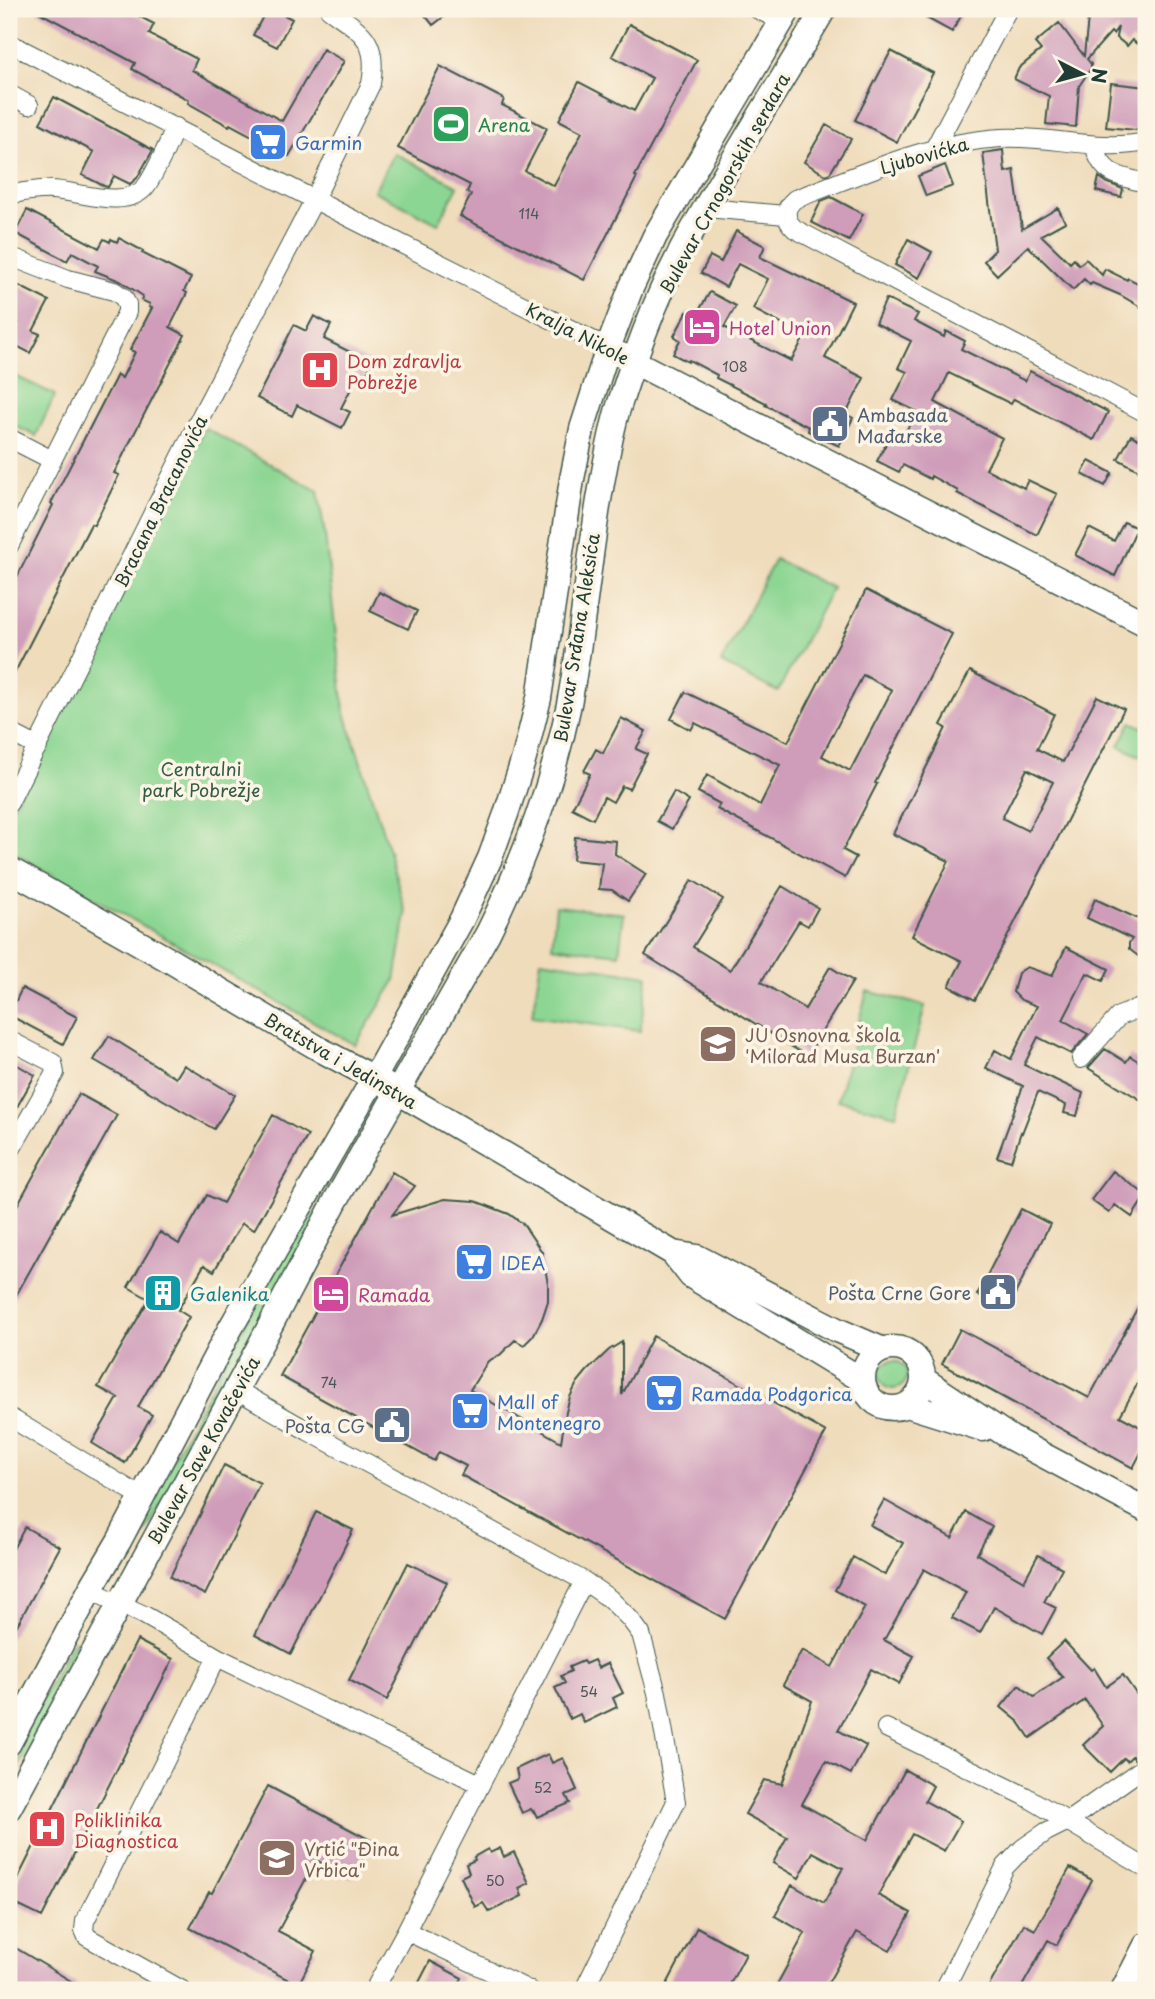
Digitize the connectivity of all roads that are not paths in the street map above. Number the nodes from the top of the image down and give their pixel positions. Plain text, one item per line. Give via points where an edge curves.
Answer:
1 (329, 9) edge
2 (757, 9) edge
3 (824, 9) edge
4 (1008, 9) edge
5 (785, 15) edge
6 (9, 43) edge
7 (9, 94) edge
8 (29, 105) dead end
9 (176, 127) junction
10 (1146, 142) edge
11 (1094, 145) junction
12 (934, 149) junction
13 (1146, 183) edge
14 (9, 195) edge
15 (314, 200) junction
16 (706, 208) junction
17 (791, 222) junction
18 (9, 256) edge
19 (608, 348) junction
20 (635, 362) junction
21 (1146, 413) edge
22 (9, 438) edge
23 (52, 460) junction
24 (9, 546) edge
25 (1146, 624) edge
26 (9, 732) edge
27 (38, 747) junction
28 (9, 803) edge
29 (9, 869) edge
30 (1146, 1008) edge
31 (9, 1040) edge
32 (1081, 1059) dead end
33 (374, 1078) junction
34 (397, 1091) junction
35 (11, 1144) edge
36 (667, 1250) junction
37 (881, 1349) junction
38 (923, 1379) junction
39 (862, 1380) junction
40 (235, 1389) junction
41 (907, 1405) junction
42 (9, 1417) edge
43 (1011, 1438) junction
44 (142, 1497) junction
45 (1146, 1510) edge
46 (584, 1581) junction
47 (90, 1590) junction
48 (120, 1604) junction
49 (217, 1657) junction
50 (886, 1728) dead end
51 (9, 1743) edge
52 (1146, 1766) edge
53 (480, 1784) junction
54 (9, 1808) edge
55 (1068, 1821) junction
56 (1146, 1868) edge
57 (406, 1931) junction
58 (1146, 1945) edge
59 (183, 1990) edge
60 (374, 1990) edge
61 (529, 1990) edge
62 (584, 1990) edge
63 (944, 1990) edge
64 (1123, 1990) edge

1 - 15 street, Bracana Bracanovića via 362,33 372,49 374,65 371,84
2 - 5 street
3 - 16 main road, Bulevar Crnogorskih serdara
4 - 12 street
5 - 19 main road, Bulevar Crnogorskih serdara via 655,236
6 - 9 street, Kralja Nikole
7 - 8 street
9 - 14 street via 145,187 133,196 109,198 36,189
9 - 15 street, Kralja Nikole
10 - 11 street, Ljubovićka
11 - 12 street, Ljubovićka via 1002,138
11 - 13 street via 1098,160 1108,171
12 - 17 street, Ljubovićka via 795,199 789,203
15 - 19 street, Kralja Nikole
15 - 27 street, Bracana Bracanovića via 205,408
16 - 17 street
16 - 20 main road, Bulevar Crnogorskih serdara via 670,274
17 - 21 street
18 - 23 street via 114,291 127,304
19 - 20 main road, Kralja Nikole
19 - 33 main road, Bulevar Srđana Aleksića via 582,429 539,698 524,758 490,858 462,919
20 - 25 main road, Kralja Nikole
20 - 34 main road, Bulevar Srđana Aleksića via 611,437 569,704 535,827 488,933
22 - 23 street
23 - 24 street
26 - 27 street
27 - 28 street, Bracana Bracanovića
29 - 33 main road, Bratstva i Jedinstva
30 - 32 street via 1119,1016
31 - 35 street via 55,1067
33 - 34 main road, Bratstva i Jedinstva
33 - 44 main road, Bulevar Save Kovačevića via 230,1329
34 - 36 main road, Bratstva i Jedinstva
34 - 40 main road, Bulevar Save Kovačevića
36 - 37 main road, Bratstva i Jedinstva via 697,1257
36 - 39 main road, Bratstva i Jedinstva via 691,1276
37 - 38 main road via 909,1352 922,1368
37 - 39 main road via 866,1362
38 - 41 main road via 921,1389
38 - 43 main road
39 - 41 main road via 877,1404 887,1408
40 - 46 street
40 - 48 main road, Bulevar Save Kovačevića
41 - 43 main road
42 - 44 street
43 - 45 main road
44 - 47 main road, Bulevar Save Kovačevića
46 - 53 street
46 - 62 street via 610,1599 641,1634 657,1693 676,1802
47 - 48 street
47 - 51 main road, Bulevar Save Kovačevića
48 - 49 street
48 - 54 main road, Bulevar Save Kovačevića
49 - 53 street
49 - 59 street via 84,1930 87,1937
50 - 55 street
52 - 55 street
53 - 57 street
55 - 56 street
55 - 63 street via 1023,1848 1005,1867
57 - 60 street
57 - 61 street
58 - 64 main road

